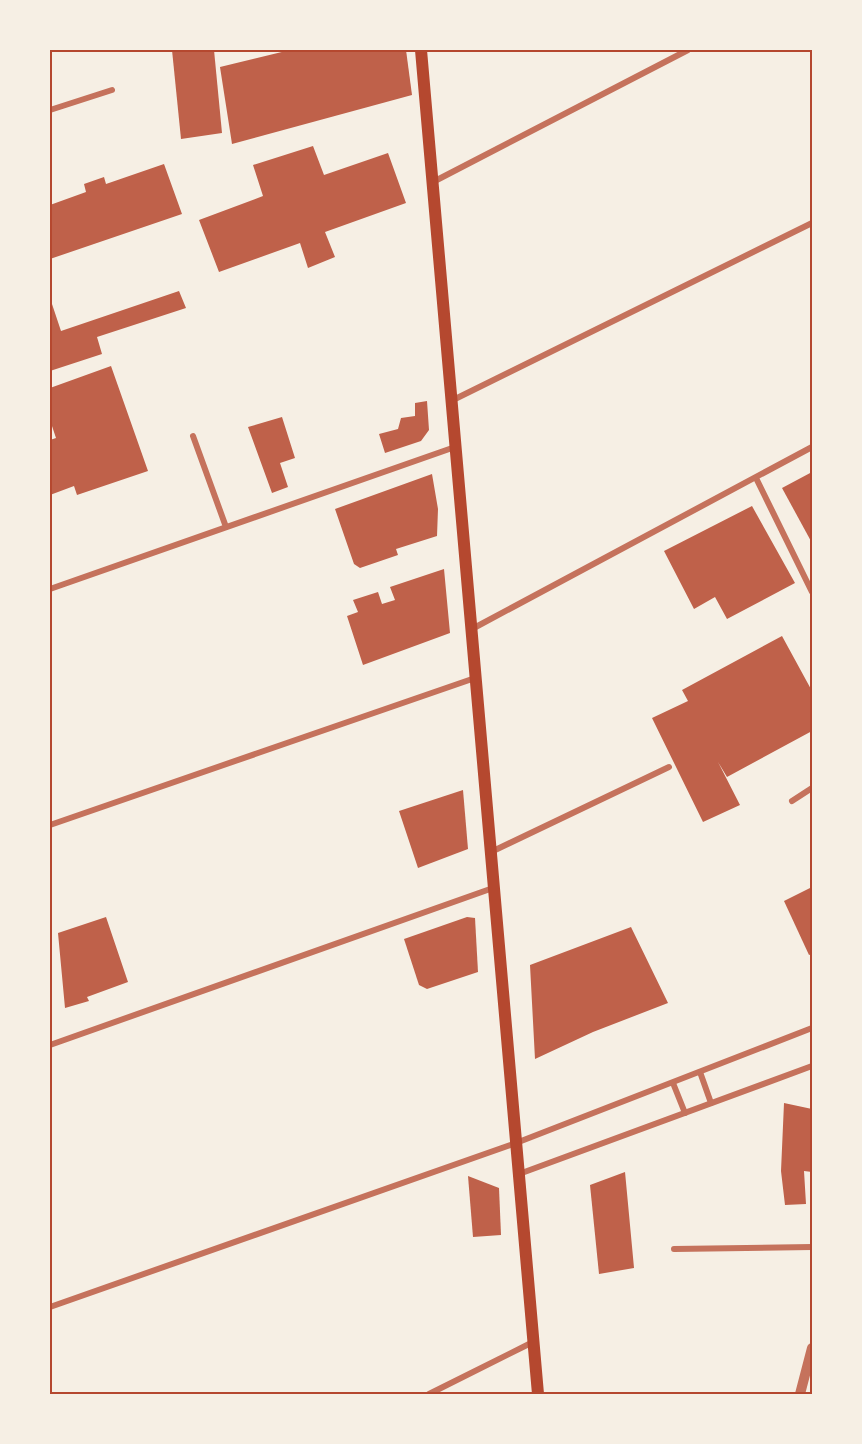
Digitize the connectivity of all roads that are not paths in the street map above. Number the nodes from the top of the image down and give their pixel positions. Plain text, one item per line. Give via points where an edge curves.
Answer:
1 (421, 50) edge
2 (688, 50) edge
3 (112, 90) dead end
4 (50, 110) edge
5 (432, 182) junction
6 (813, 223) edge
7 (451, 401) junction
8 (193, 436) dead end
9 (455, 447) junction
10 (813, 447) edge
11 (756, 478) junction
12 (226, 527) junction
13 (50, 589) edge
14 (813, 592) edge
15 (471, 630) junction
16 (475, 678) junction
17 (669, 767) dead end
18 (813, 788) edge
19 (792, 801) dead end
20 (50, 825) edge
21 (491, 853) junction
22 (494, 888) junction
23 (813, 1028) edge
24 (50, 1045) edge
25 (813, 1066) edge
26 (700, 1072) junction
27 (673, 1083) junction
28 (711, 1103) junction
29 (685, 1113) junction
30 (516, 1143) junction
31 (519, 1174) junction
32 (813, 1247) edge
33 (674, 1249) dead end
34 (50, 1307) edge
35 (534, 1341) junction
36 (813, 1348) edge
37 (429, 1395) edge
38 (538, 1395) edge
39 (800, 1395) edge

1 - 5 main road
2 - 5 street
3 - 4 street
5 - 7 main road
6 - 7 street
7 - 9 main road
8 - 12 street
9 - 12 street
9 - 15 main road
10 - 11 street
11 - 14 street
11 - 15 street
12 - 13 street
15 - 16 main road
16 - 20 street
16 - 21 main road
17 - 21 street
18 - 19 street
21 - 22 main road
22 - 24 street
22 - 30 main road
23 - 26 street
25 - 28 street
26 - 27 street
26 - 28 street
27 - 29 street
27 - 30 street
28 - 29 street
29 - 31 street
30 - 31 main road
30 - 34 street
31 - 35 main road
32 - 33 street
35 - 37 street
35 - 38 main road
36 - 39 street

